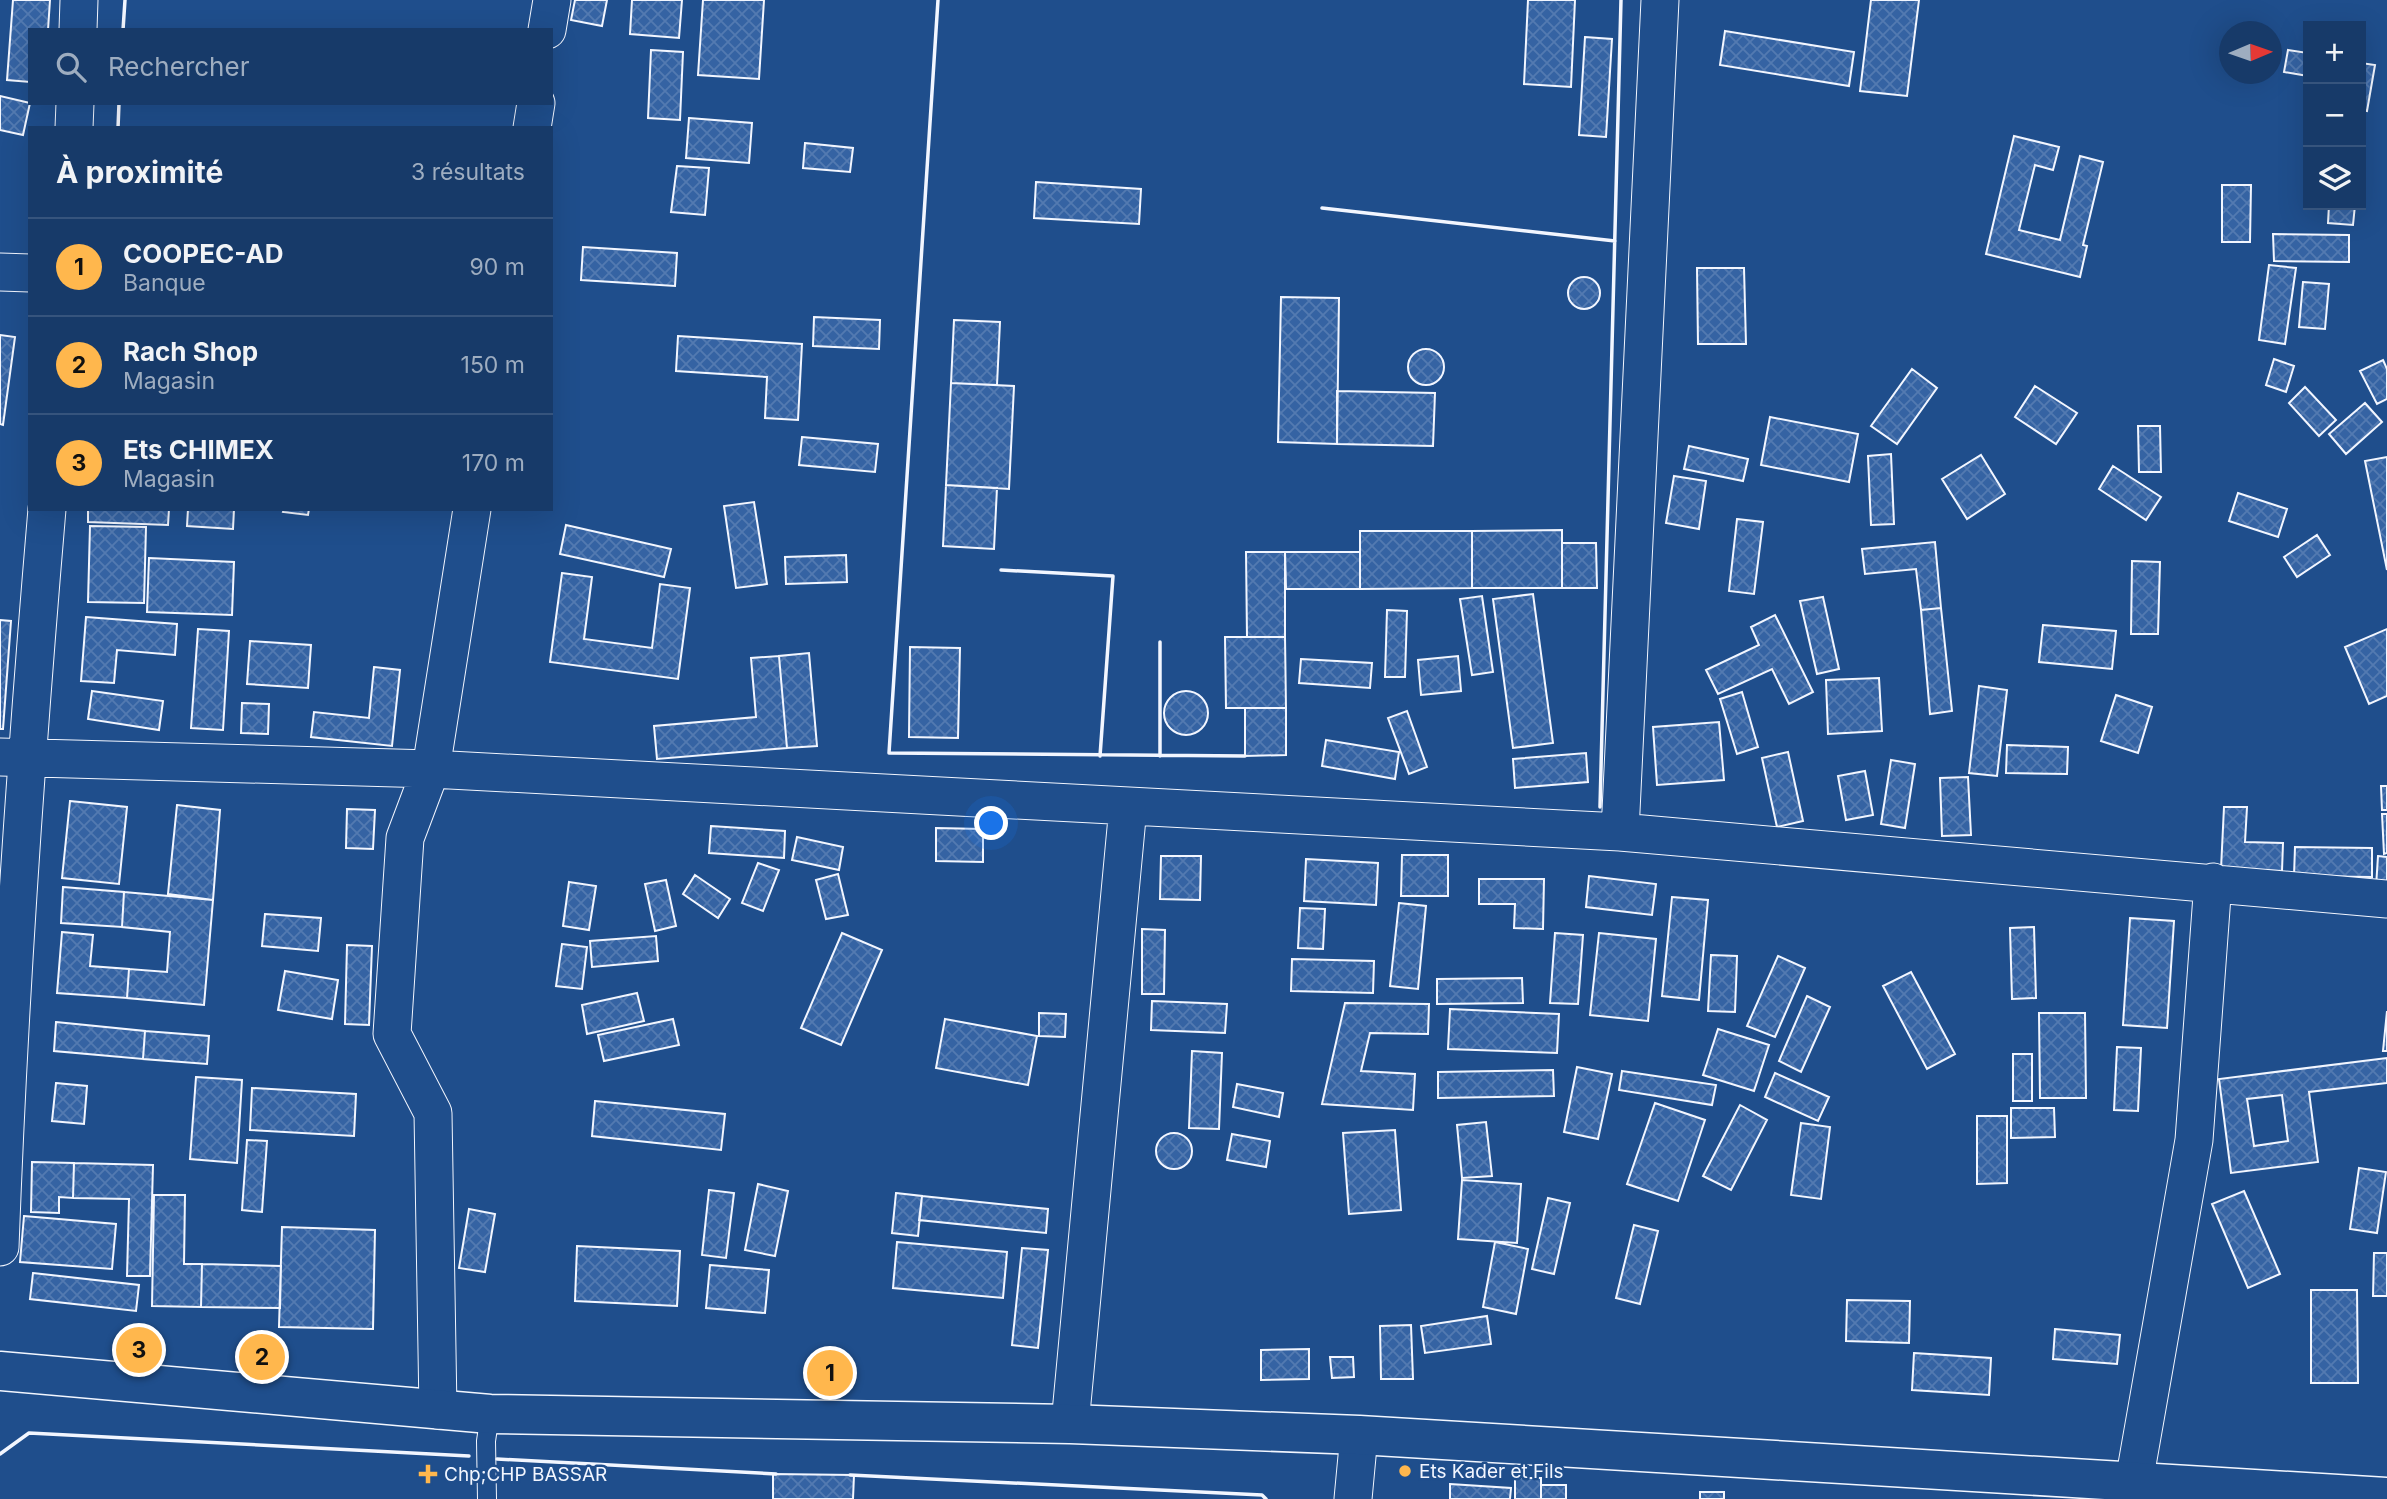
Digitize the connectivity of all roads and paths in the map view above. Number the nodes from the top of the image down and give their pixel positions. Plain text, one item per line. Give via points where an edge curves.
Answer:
1 (79, 0) edge
2 (552, 0) edge
3 (1660, 0) edge
4 (78, 28) edge
5 (547, 28) edge
6 (75, 105) edge
7 (536, 105) edge
8 (74, 126) edge
9 (532, 126) edge
10 (0, 272) edge
11 (28, 273) edge
12 (47, 511) edge
13 (472, 511) edge
14 (13, 757) edge
15 (430, 769) junction
16 (1128, 807) junction
17 (1620, 832) junction
18 (2213, 882) junction
19 (2387, 900) edge
20 (4, 1023) edge
21 (0, 1247) edge
22 (0, 1371) edge
23 (438, 1410) junction
24 (490, 1414) junction
25 (1070, 1424) junction
26 (1359, 1435) junction
27 (2133, 1489) edge
28 (2387, 1497) edge
29 (487, 1499) edge
30 (1353, 1499) edge

1 - 4 street
2 - 5 street
3 - 17 street
6 - 8 street
7 - 9 street
10 - 11 street
12 - 14 street
13 - 15 street
14 - 15 street
14 - 20 street
15 - 16 street
15 - 23 street via 405,838 392,1034 433,1113
16 - 17 street
16 - 25 street
17 - 18 street
18 - 19 street
18 - 27 street via 2194,1140
20 - 21 street
22 - 23 main road
23 - 24 main road
24 - 25 main road
24 - 29 lane
25 - 26 main road
26 - 27 main road
26 - 30 street
27 - 28 main road

